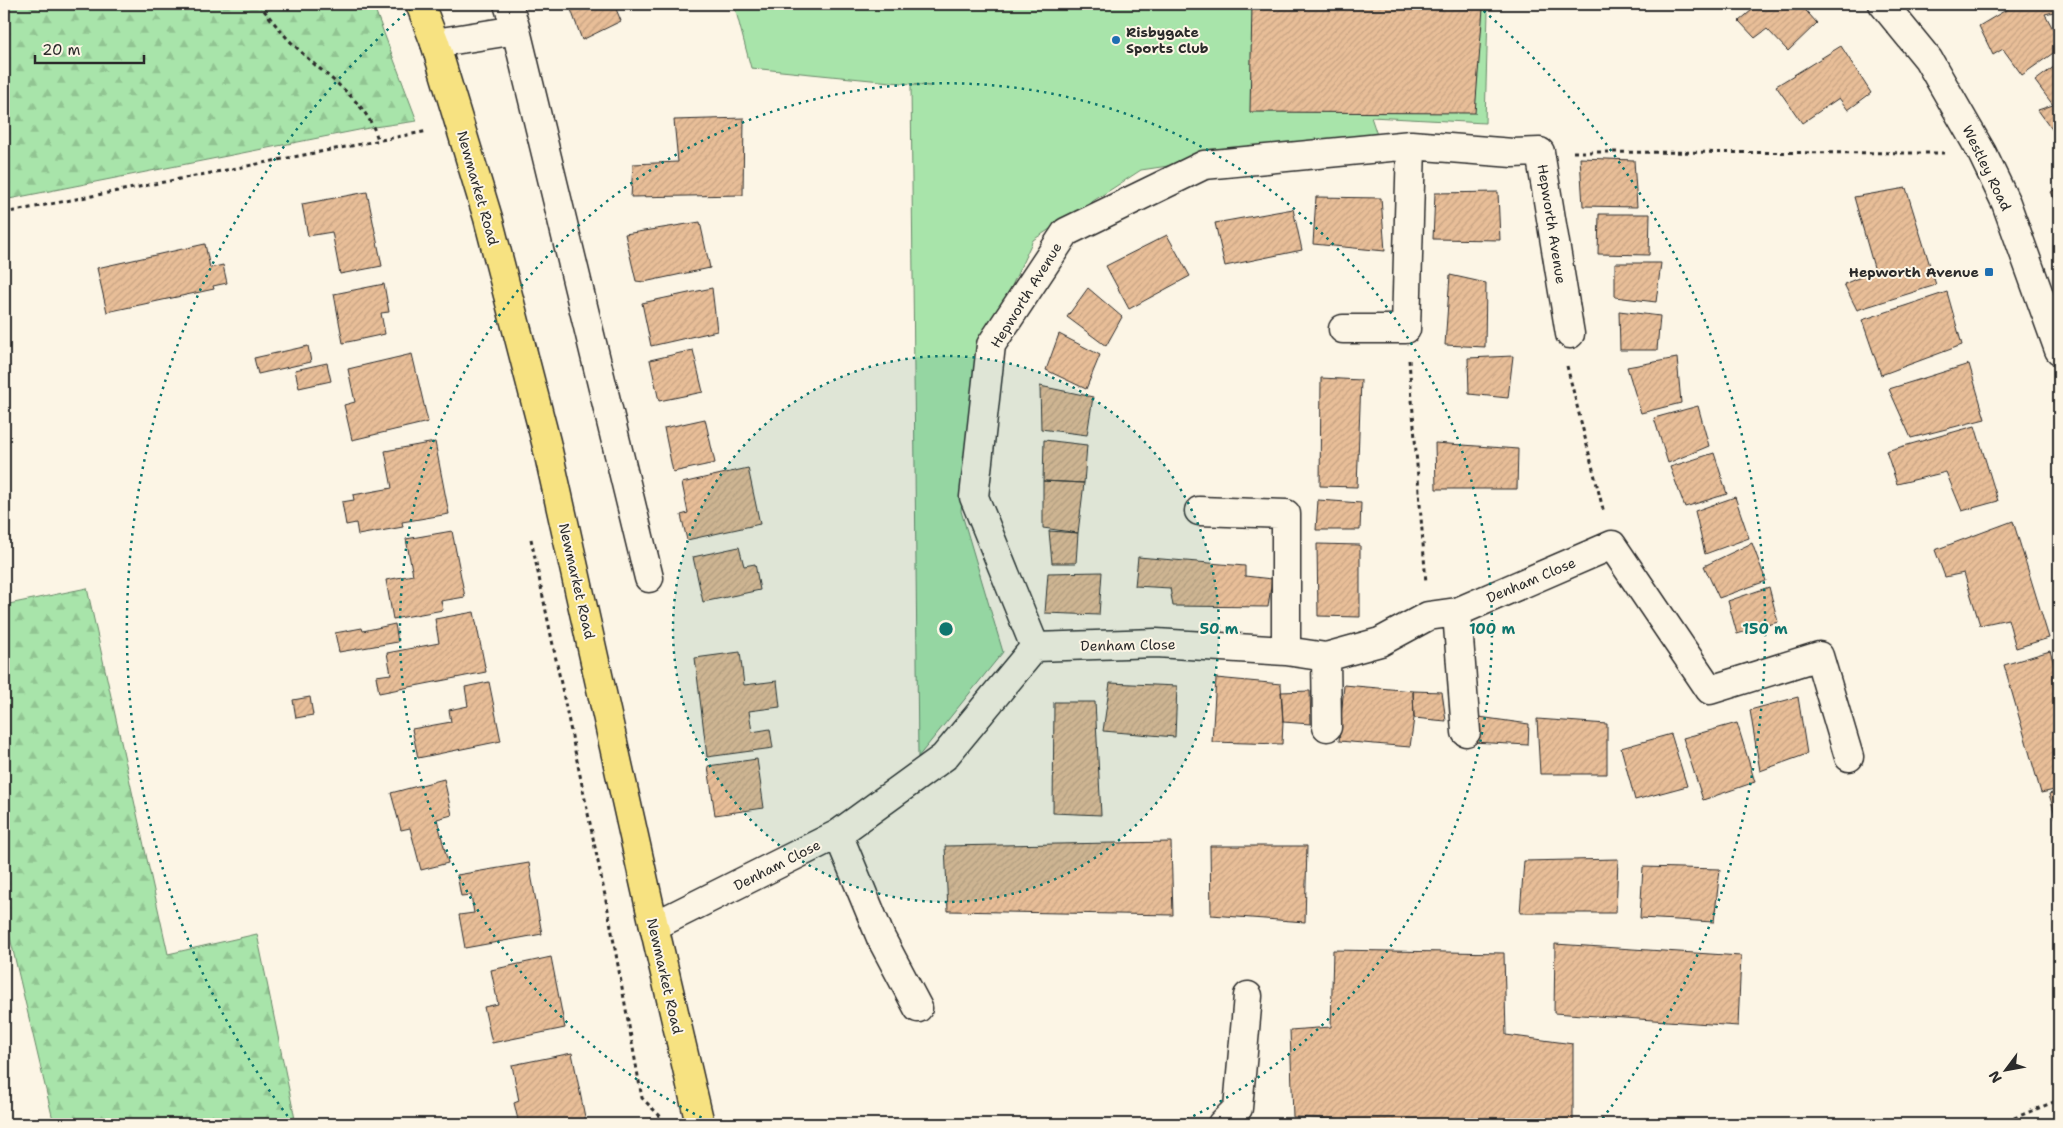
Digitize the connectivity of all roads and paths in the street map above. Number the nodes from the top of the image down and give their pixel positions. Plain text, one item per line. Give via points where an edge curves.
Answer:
1 (259, 4) edge
2 (420, 4) edge
3 (508, 4) edge
4 (1883, 4) edge
5 (516, 30) junction
6 (435, 43) junction
7 (459, 125) junction
8 (378, 140) junction
9 (1411, 145) junction
10 (1540, 152) junction
11 (1982, 153) junction
12 (4, 213) edge
13 (1343, 329) dead end
14 (1406, 329) junction
15 (1570, 334) dead end
16 (2059, 350) edge
17 (1199, 511) dead end
18 (529, 529) dead end
19 (649, 578) dead end
20 (1458, 612) junction
21 (1428, 616) junction
22 (1035, 647) junction
23 (1286, 651) junction
24 (1326, 657) junction
25 (1327, 727) dead end
26 (1466, 732) dead end
27 (1849, 757) dead end
28 (838, 834) junction
29 (654, 926) junction
30 (1248, 996) dead end
31 (918, 1008) dead end
32 (2059, 1100) edge
33 (668, 1124) edge
34 (700, 1124) edge
35 (1222, 1124) edge
36 (1999, 1124) edge

1 - 8 path via 297,49 352,96 374,127
2 - 6 main road, Newmarket Road
3 - 5 street
4 - 11 street, Westley Road via 1928,59
5 - 6 street
5 - 19 street
6 - 7 main road, Newmarket Road
7 - 8 path
7 - 29 main road, Newmarket Road via 488,218 546,442
8 - 12 path
9 - 10 street, Hepworth Avenue
9 - 14 street
9 - 22 street, Hepworth Avenue via 1204,165 1066,232 991,345 974,496
10 - 11 path
10 - 15 street, Hepworth Avenue
11 - 16 street, Westley Road via 2006,203
13 - 14 street
14 - 21 path
17 - 23 street via 1286,514
18 - 33 path via 608,910 642,1098
20 - 21 street, Denham Close
20 - 26 street
20 - 27 street, Denham Close via 1612,545 1710,690 1818,656
21 - 24 street, Denham Close via 1380,642
22 - 23 street, Denham Close via 1156,643
22 - 28 street, Denham Close via 944,757
23 - 24 street, Denham Close
24 - 25 street
28 - 29 street, Denham Close
28 - 31 street via 881,938
29 - 34 main road, Newmarket Road
30 - 35 street via 1238,1108
32 - 36 path

